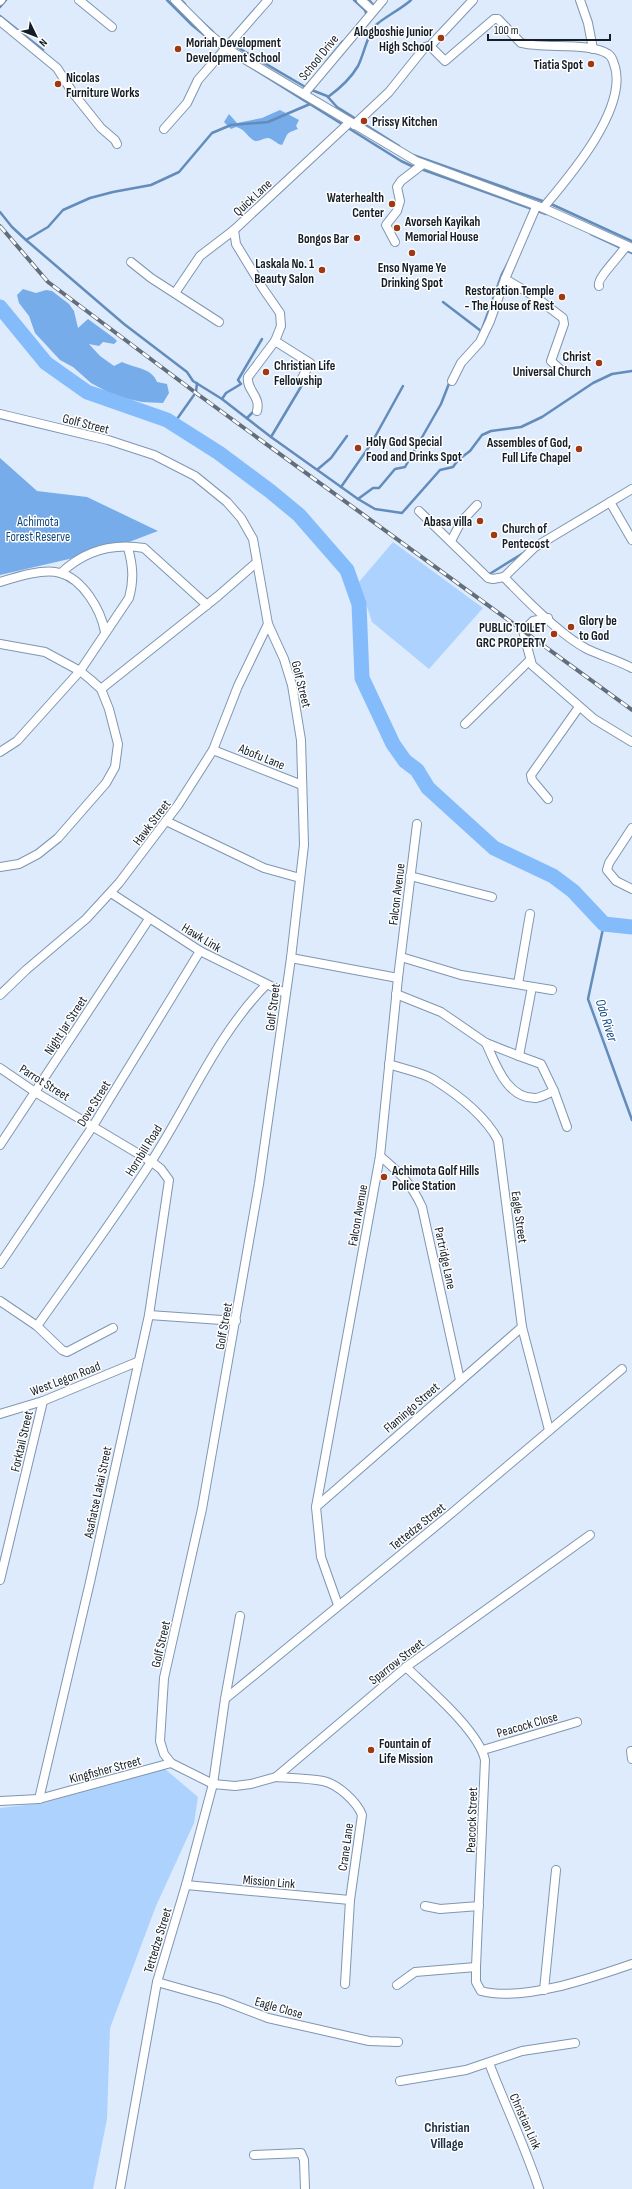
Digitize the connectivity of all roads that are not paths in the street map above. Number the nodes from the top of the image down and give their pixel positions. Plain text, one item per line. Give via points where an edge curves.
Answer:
1 (79, 0) edge
2 (175, 0) edge
3 (268, 0) edge
4 (361, 0) edge
5 (383, 0) edge
6 (474, 0) edge
7 (580, 0) edge
8 (373, 11) junction
9 (0, 21) edge
10 (112, 27) dead end
11 (430, 46) junction
12 (226, 48) junction
13 (593, 49) junction
14 (304, 94) junction
15 (352, 123) junction
16 (164, 129) dead end
17 (116, 144) dead end
18 (422, 164) junction
19 (540, 207) junction
20 (234, 230) junction
21 (395, 242) dead end
22 (629, 247) edge
23 (131, 262) dead end
24 (505, 279) junction
25 (598, 286) dead end
26 (175, 293) junction
27 (219, 322) dead end
28 (275, 341) junction
29 (562, 372) dead end
30 (302, 378) dead end
31 (452, 381) dead end
32 (257, 411) dead end
33 (0, 414) edge
34 (632, 489) edge
35 (610, 502) junction
36 (477, 506) dead end
37 (419, 511) dead end
38 (632, 540) edge
39 (451, 541) junction
40 (128, 548) junction
41 (257, 562) junction
42 (61, 573) junction
43 (504, 577) junction
44 (0, 582) edge
45 (206, 605) junction
46 (548, 618) junction
47 (268, 624) junction
48 (105, 632) junction
49 (0, 644) edge
50 (529, 661) junction
51 (632, 668) edge
52 (80, 671) junction
53 (101, 689) junction
54 (579, 707) junction
55 (465, 724) dead end
56 (632, 742) edge
57 (213, 750) junction
58 (0, 752) edge
59 (302, 785) junction
60 (548, 799) dead end
61 (166, 821) junction
62 (417, 824) dead end
63 (632, 828) edge
64 (0, 867) edge
65 (410, 876) junction
66 (300, 878) junction
67 (632, 889) edge
68 (111, 893) junction
69 (492, 897) dead end
70 (530, 914) dead end
71 (149, 919) junction
72 (200, 951) junction
73 (400, 957) junction
74 (291, 958) junction
75 (398, 978) junction
76 (518, 984) junction
77 (266, 985) junction
78 (532, 987) junction
79 (552, 990) dead end
80 (285, 993) junction
81 (396, 994) junction
82 (0, 995) edge
83 (486, 1043) junction
84 (519, 1056) junction
85 (389, 1064) junction
86 (0, 1068) edge
87 (554, 1091) junction
88 (35, 1092) junction
89 (93, 1126) junction
90 (568, 1127) dead end
91 (0, 1145) edge
92 (380, 1156) junction
93 (152, 1162) junction
94 (169, 1188) joint
95 (0, 1264) edge
96 (0, 1301) edge
97 (149, 1314) junction
98 (236, 1321) junction
99 (37, 1326) junction
100 (522, 1327) junction
101 (113, 1328) dead end
102 (137, 1362) junction
103 (622, 1369) dead end
104 (460, 1380) junction
105 (43, 1401) junction
106 (0, 1414) edge
107 (549, 1430) junction
108 (316, 1507) junction
109 (590, 1535) dead end
110 (0, 1580) edge
111 (338, 1605) junction
112 (240, 1616) dead end
113 (406, 1667) junction
114 (225, 1699) junction
115 (577, 1722) dead end
116 (483, 1750) junction
117 (171, 1763) junction
118 (276, 1777) junction
119 (213, 1784) junction
120 (39, 1799) junction
121 (0, 1802) edge
122 (556, 1870) dead end
123 (186, 1885) junction
124 (350, 1900) junction
125 (425, 1906) dead end
126 (479, 1906) junction
127 (632, 1964) edge
128 (476, 1967) junction
129 (157, 1982) junction
130 (345, 1984) dead end
131 (397, 1985) dead end
132 (544, 1990) junction
133 (398, 2042) dead end
134 (575, 2043) dead end
135 (489, 2063) junction
136 (400, 2081) dead end
137 (254, 2154) dead end
138 (120, 2189) edge
139 (305, 2189) edge
140 (539, 2189) edge

1 - 10 street
2 - 12 street
3 - 12 street
4 - 8 street
5 - 8 street, School Drive
6 - 11 street, Quick Lane
7 - 13 street
8 - 14 street, School Drive
9 - 17 street via 57,68 101,128 115,140
11 - 13 street via 443,60 448,60 494,19 524,44
11 - 15 street, Quick Lane via 425,47 389,92
12 - 14 street
12 - 16 street via 198,80 187,103
13 - 19 street via 607,53 613,59 617,79 611,107 581,163
14 - 15 street
15 - 18 street
15 - 20 street, Quick Lane
18 - 19 street
18 - 21 street via 397,187 400,201 397,211 386,225
19 - 22 street
19 - 24 street
20 - 26 street, Quick Lane via 200,256
20 - 28 street via 236,244 280,313 280,326
22 - 25 street via 600,277
23 - 26 street
24 - 29 street via 534,296 563,318 564,324 551,361
24 - 31 street via 480,342 461,363
26 - 27 street
28 - 30 street via 310,364
28 - 32 street via 248,377 258,403
33 - 41 street, Golf Street via 108,440 154,455 195,476 227,502 241,518 253,539
34 - 35 street
35 - 38 street
35 - 43 street via 536,547
36 - 39 street via 461,522
37 - 39 street
39 - 43 street via 488,578
40 - 42 street via 107,549 82,556
40 - 45 street via 143,548 151,552
40 - 48 street via 133,569 129,598
41 - 45 street
41 - 47 street, Golf Street
42 - 44 street via 34,573
42 - 48 street via 81,587 93,601 103,621
43 - 46 street
45 - 53 street
46 - 50 street via 533,621 523,631
46 - 51 street via 587,648
47 - 57 street, Hawk Street via 238,686
47 - 59 street, Golf Street via 284,659 292,685 300,740
48 - 52 street
49 - 52 street via 45,652
50 - 54 street
50 - 55 street
52 - 53 street
52 - 58 street via 17,741
53 - 64 street via 118,744 115,767 106,783 49,846 19,864
54 - 56 street via 594,720
54 - 60 street via 531,775 532,780
57 - 59 street, Abofu Lane
57 - 61 street, Hawk Street
59 - 66 street, Golf Street via 304,845
61 - 66 street via 264,868
61 - 68 street, Hawk Street
62 - 65 street, Falcon Avenue
63 - 67 street via 607,870 616,881
65 - 69 street
65 - 73 street, Falcon Avenue
66 - 74 street, Golf Street
68 - 71 street, Hawk Link
68 - 82 street, Hawk Street via 86,920
70 - 76 street
71 - 72 street, Hawk Link
71 - 88 street, Night Jar Street
72 - 77 street, Hawk Link
72 - 89 street, Dove Street
73 - 75 street, Falcon Avenue
73 - 76 street via 461,975
74 - 75 street
74 - 80 street, Golf Street
75 - 81 street, Falcon Avenue
76 - 78 street
77 - 80 street, Hawk Link
77 - 93 street, Hornbill Road via 218,1044
78 - 79 street
78 - 84 street
80 - 98 street, Golf Street via 259,1184
81 - 83 street via 441,1012
81 - 85 street, Falcon Avenue
83 - 84 street
83 - 87 street via 514,1092 537,1098
84 - 87 street via 541,1064
85 - 92 street, Falcon Avenue
85 - 100 street, Eagle Street via 432,1079 475,1111 490,1126 498,1140
86 - 88 street, Parrot Street
87 - 90 street
88 - 89 street, Parrot Street
88 - 91 street, Night Jar Street
89 - 93 street, Parrot Street
89 - 95 street, Dove Street
92 - 104 street, Partridge Lane via 405,1176 422,1207
92 - 108 street, Falcon Avenue
93 - 94 street, Parrot Street via 167,1175
93 - 99 street, Hornbill Road
94 - 97 street, Asafiatse Lakai Street
96 - 99 street
97 - 98 street
97 - 102 street, Asafiatse Lakai Street
98 - 117 street, Golf Street via 202,1509 164,1678 160,1741 164,1754
99 - 101 street via 67,1352
100 - 104 street, Flamingo Street
100 - 107 street, Eagle Street
102 - 105 street, West Legon Road
102 - 120 street, Asafiatse Lakai Street via 90,1582
103 - 107 street, Tettedze Street
104 - 108 street, Flamingo Street
105 - 106 street, West Legon Road
105 - 110 street, Forktail Street
107 - 111 street, Tettedze Street
108 - 111 street, Falcon Avenue via 321,1557
109 - 113 street, Sparrow Street
111 - 114 street, Tettedze Street
112 - 114 street, Tettedze Street
113 - 116 street via 450,1709
113 - 118 street, Sparrow Street
114 - 119 street, Tettedze Street
115 - 116 street, Peacock Close
116 - 126 street, Peacock Street via 485,1760
117 - 119 street
117 - 120 street, Kingfisher Street
118 - 119 street, Sparrow Street via 234,1786
118 - 124 street, Crane Lane via 325,1781 352,1798 358,1805 362,1815
119 - 123 street, Tettedze Street
120 - 121 street, Kingfisher Street
122 - 132 street
123 - 124 street, Mission Link
123 - 129 street, Tettedze Street
124 - 130 street, Crane Lane
125 - 126 street via 440,1909
126 - 128 street, Peacock Street
127 - 132 street via 589,1979
128 - 131 street via 415,1972
128 - 132 street, Peacock Street via 476,1982 481,1991 492,1994
129 - 133 street, Eagle Close via 221,2000 268,2018 369,2041
129 - 138 street, Tettedze Street
134 - 135 street via 522,2051
135 - 136 street via 440,2076
135 - 140 street, Christian Link
137 - 139 street via 301,2153 304,2160

